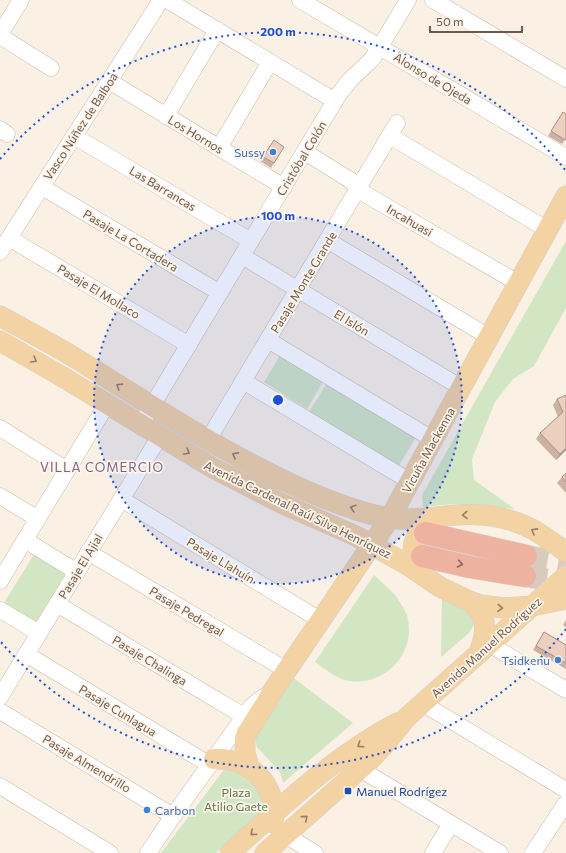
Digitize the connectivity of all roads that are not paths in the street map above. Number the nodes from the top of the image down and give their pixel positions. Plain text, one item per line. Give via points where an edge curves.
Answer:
1 (21, 0) edge
2 (161, 0) edge
3 (167, 0) edge
4 (300, 0) edge
5 (408, 0) edge
6 (433, 0) edge
7 (217, 30) junction
8 (0, 35) edge
9 (380, 48) junction
10 (270, 62) junction
11 (51, 68) dead end
12 (566, 79) edge
13 (109, 81) junction
14 (335, 101) junction
15 (166, 116) junction
16 (74, 136) junction
17 (219, 148) junction
18 (305, 152) junction
19 (566, 157) edge
20 (42, 187) junction
21 (284, 187) junction
22 (359, 188) junction
23 (566, 196) edge
24 (548, 230) junction
25 (9, 238) junction
26 (327, 240) junction
27 (251, 241) junction
28 (0, 252) edge
29 (242, 256) junction
30 (518, 283) junction
31 (298, 290) junction
32 (220, 293) junction
33 (0, 316) edge
34 (489, 337) junction
35 (268, 340) junction
36 (0, 341) edge
37 (189, 345) junction
38 (243, 381) junction
39 (462, 388) junction
40 (107, 404) junction
41 (152, 406) junction
42 (142, 424) junction
43 (0, 428) edge
44 (160, 436) junction
45 (208, 440) junction
46 (434, 440) junction
47 (67, 470) junction
48 (410, 482) junction
49 (0, 496) edge
50 (121, 499) junction
51 (38, 518) junction
52 (390, 518) junction
53 (428, 526) junction
54 (25, 540) junction
55 (372, 544) junction
56 (88, 552) junction
57 (566, 552) edge
58 (421, 564) junction
59 (76, 572) junction
60 (2, 574) edge
61 (566, 576) edge
62 (566, 598) edge
63 (468, 601) junction
64 (57, 604) junction
65 (532, 606) junction
66 (0, 610) edge
67 (320, 620) junction
68 (39, 633) junction
69 (484, 648) junction
70 (26, 654) junction
71 (286, 670) junction
72 (566, 690) edge
73 (0, 697) edge
74 (422, 704) junction
75 (0, 711) edge
76 (406, 718) junction
77 (245, 725) junction
78 (217, 761) junction
79 (249, 767) junction
80 (360, 769) junction
81 (0, 786) edge
82 (566, 790) edge
83 (566, 803) edge
84 (275, 813) junction
85 (173, 816) junction
86 (451, 824) junction
87 (285, 835) junction
88 (110, 853) edge
89 (148, 853) edge
90 (152, 853) edge
91 (230, 853) edge
92 (264, 853) edge
93 (315, 853) edge
94 (432, 853) edge
95 (500, 853) edge
96 (533, 853) edge

1 - 8 street
2 - 13 street, Vasco Núñez de Balboa
3 - 7 street
4 - 9 street, Alonso de Ojeda
5 - 9 street, Cristóbal Colón
6 - 12 street
7 - 10 street
7 - 15 street
8 - 11 street
9 - 14 street, Cristóbal Colón via 350,80
9 - 19 street, Alonso de Ojeda
10 - 14 street
10 - 17 street
13 - 15 street, Los Hornos
13 - 16 street, Vasco Núñez de Balboa
14 - 18 street, Cristóbal Colón
15 - 17 street, Los Hornos
16 - 20 street, Vasco Núñez de Balboa
16 - 27 street, Las Barrancas
17 - 21 street, Los Hornos
18 - 21 street, Cristóbal Colón
18 - 22 street, Incahuasi
20 - 25 street, Vasco Núñez de Balboa
20 - 32 street, Pasaje La Cortadera
21 - 27 street, Cristóbal Colón
22 - 24 street, Pasaje Monte Grande via 393,130
22 - 26 street, Pasaje Monte Grande
22 - 30 street, Incahuasi via 365,194
23 - 24 main road, Vicuña Mackenna
24 - 30 main road, Vicuña Mackenna
25 - 28 street, Vasco Núñez de Balboa
25 - 37 street, Pasaje El Mollaco
26 - 31 street, Pasaje Monte Grande
26 - 34 street
27 - 29 street, Cristóbal Colón
29 - 31 street, El Islón
29 - 32 street, Cristóbal Colón
30 - 34 main road, Vicuña Mackenna
31 - 35 street, Pasaje Monte Grande
31 - 39 street, El Islón
32 - 37 street, Cristóbal Colón
41 -> 33 main road, Avenida Cardenal Raúl Silva Henríquez via 72,356
34 - 39 main road, Vicuña Mackenna
35 - 38 street, Pasaje Monte Grande
35 - 46 street
36 -> 40 main road, Avenida Cardenal Raúl Silva Henríquez
37 - 41 street, Cristóbal Colón
38 - 45 street, Pasaje Monte Grande
38 - 48 street
39 - 46 main road, Vicuña Mackenna
40 - 42 main road, Avenida Cardenal Raúl Silva Henríquez
40 - 47 street
41 - 42 street, Cristóbal Colón
41 - 45 main road, Avenida Cardenal Raúl Silva Henríquez
42 - 44 main road, Avenida Cardenal Raúl Silva Henríquez
43 - 47 street
44 - 50 street, Pasaje El Ajial
44 -> 55 main road, Avenida Cardenal Raúl Silva Henríquez via 248,487
52 -> 45 main road, Avenida Cardenal Raúl Silva Henríquez via 362,511 286,482
46 - 48 main road, Vicuña Mackenna
47 - 51 street
48 - 52 main road, Vicuña Mackenna
49 - 51 street
50 - 56 street, Pasaje El Ajial
50 - 67 street, Pasaje Llahuín
51 - 54 street
52 - 53 main road, Avenida Cardenal Raúl Silva Henríquez via 415,519
52 - 55 main road, Vicuña Mackenna
57 -> 53 main road, Avenida Cardenal Raúl Silva Henríquez via 530,528 498,517 456,515
53 - 58 main road via 426,523 420,530 413,546 416,566
58 -> 53 highway via 526,566
54 - 59 street
54 - 60 street
55 - 58 main road, Avenida Cardenal Raúl Silva Henríquez via 395,557
55 - 67 main road, Vicuña Mackenna
56 - 59 street, Pasaje El Ajial
56 - 71 street, Pasaje Pedregal
58 - 63 main road, Avenida Cardenal Raúl Silva Henríquez via 440,587
59 - 64 street, Pasaje El Ajial
61 - 65 main road, Avenida Manuel Rodríguez
62 - 65 main road, Avenida Cardenal Raúl Silva Henríquez
63 -> 65 main road, Avenida Cardenal Raúl Silva Henríquez via 497,608
63 - 69 main road via 482,616
64 - 68 street, Pasaje El Ajial
64 - 77 street, Pasaje Chalinga via 198,689
65 - 69 main road, Avenida Manuel Rodríguez
66 - 68 street
67 - 71 main road, Vicuña Mackenna
68 - 70 street, Pasaje El Ajial
69 - 72 street
69 - 74 main road, Avenida Manuel Rodríguez
70 - 73 street, Pasaje El Ajial
70 - 78 street, Pasaje Cunlagua
71 - 77 main road, Vicuña Mackenna via 263,709
74 - 76 main road, Avenida Manuel Rodríguez
74 - 82 street
75 - 85 street, Pasaje Almendrillo
76 - 80 main road, Avenida Manuel Rodríguez
76 -> 84 main road, Avenida Manuel Rodríguez via 359,745
77 - 78 street, Vicuña Mackenna
77 - 79 main road via 245,752
78 - 79 main road via 239,762
78 - 85 street, Vicuña Mackenna
78 - 90 street, Vicuña Mackenna via 184,817
79 - 84 main road via 265,784 272,798
80 - 86 street
87 -> 80 main road, Avenida Manuel Rodríguez
81 - 88 street
83 - 96 street
84 -> 91 main road, Avenida Manuel Rodríguez
84 - 92 main road
85 - 89 street, Vicuña Mackenna
86 - 94 street
86 - 95 street
87 - 92 main road, Avenida Manuel Rodríguez
87 - 93 street

